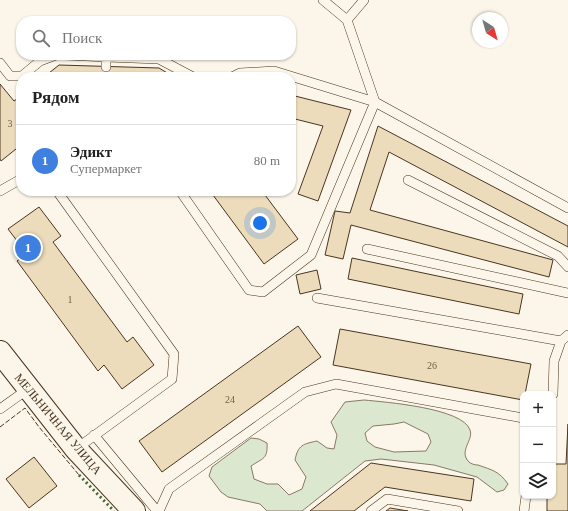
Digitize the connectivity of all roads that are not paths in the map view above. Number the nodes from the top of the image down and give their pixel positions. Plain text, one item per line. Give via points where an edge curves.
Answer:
1 (324, 0) edge
2 (364, 0) edge
3 (348, 20) junction
4 (43, 60) edge
5 (106, 60) edge
6 (161, 60) edge
7 (0, 63) edge
8 (106, 67) dead end
9 (27, 72) edge
10 (184, 72) edge
11 (16, 76) edge
12 (296, 79) edge
13 (375, 102) junction
14 (408, 180) dead end
15 (16, 182) edge
16 (0, 191) edge
17 (61, 196) edge
18 (183, 196) edge
19 (568, 208) edge
20 (367, 249) dead end
21 (568, 267) edge
22 (568, 293) edge
23 (317, 298) dead end
24 (564, 338) edge
25 (0, 352) edge
26 (28, 389) junction
27 (553, 391) edge
28 (0, 409) edge
29 (520, 417) edge
30 (94, 436) junction
31 (76, 449) junction
32 (526, 499) edge
33 (134, 511) edge
34 (158, 511) edge
35 (371, 511) edge
36 (458, 511) edge
37 (524, 511) edge

1 - 3 lane
2 - 3 lane
3 - 13 lane
4 - 9 lane
5 - 8 lane
6 - 10 lane
7 - 11 lane via 10,76
12 - 13 lane
13 - 18 lane via 311,256 263,292 249,290
13 - 19 lane
14 - 21 lane via 558,256
15 - 16 lane
17 - 30 lane via 174,354 172,380
20 - 22 lane
23 - 24 lane
24 - 27 lane via 554,361
25 - 26 main road, МЕЛЬНИЧНАЯ УЛИЦА
26 - 28 lane
26 - 31 main road, МЕЛЬНИЧНАЯ УЛИЦА
29 - 34 lane via 336,384 305,392 168,489
30 - 31 lane
30 - 34 lane
31 - 33 main road, МЕЛЬНИЧНАЯ УЛИЦА
32 - 37 lane
35 - 36 lane via 387,498

